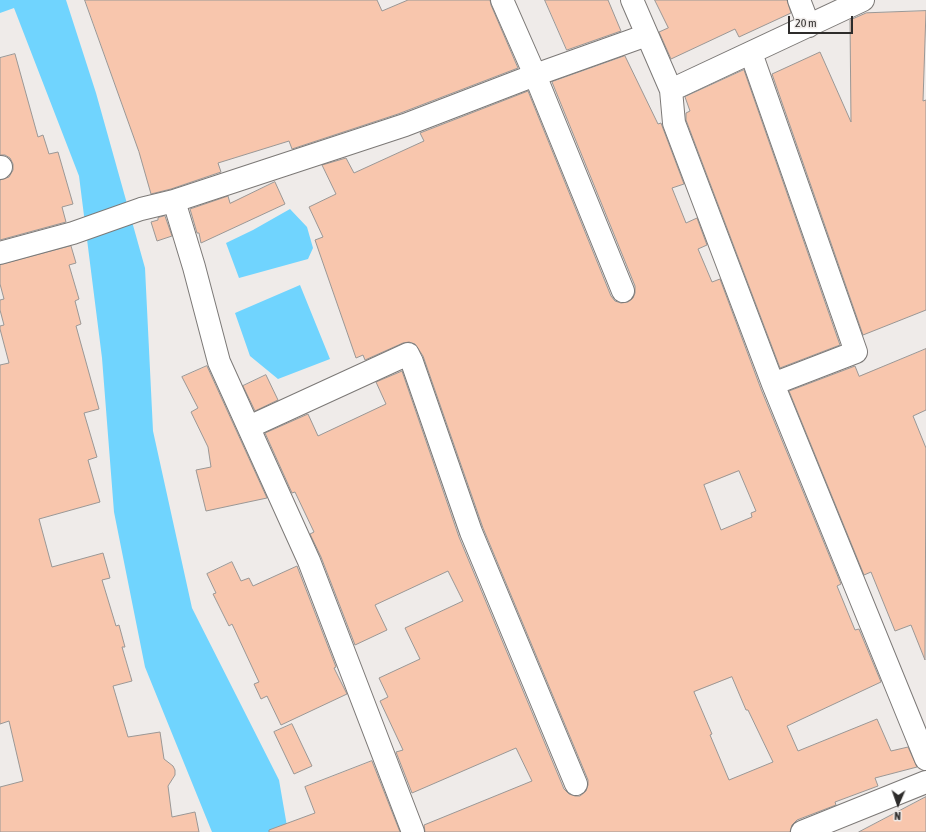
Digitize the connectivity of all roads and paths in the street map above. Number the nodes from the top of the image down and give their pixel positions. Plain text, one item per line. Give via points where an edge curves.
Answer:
1 (502, 0) edge
2 (632, 0) edge
3 (799, 0) edge
4 (863, 0) edge
5 (808, 26) junction
6 (647, 35) junction
7 (751, 53) junction
8 (535, 75) junction
9 (671, 90) junction
10 (174, 202) junction
11 (0, 253) edge
12 (623, 291) dead end
13 (773, 384) junction
14 (248, 427) junction
15 (926, 759) edge
16 (926, 782) edge
17 (576, 784) dead end
18 (413, 832) edge
19 (802, 832) edge

1 - 8 street
2 - 6 street
3 - 5 street
4 - 5 street
5 - 7 street
6 - 8 street
6 - 9 street
7 - 9 street
7 - 13 street via 856,352
8 - 10 street via 405,125
8 - 12 street
9 - 13 street via 674,123
10 - 11 street via 141,209 73,233
10 - 14 street via 219,362
13 - 15 street
14 - 17 street via 408,354 471,532
14 - 18 street via 309,560
16 - 19 street

